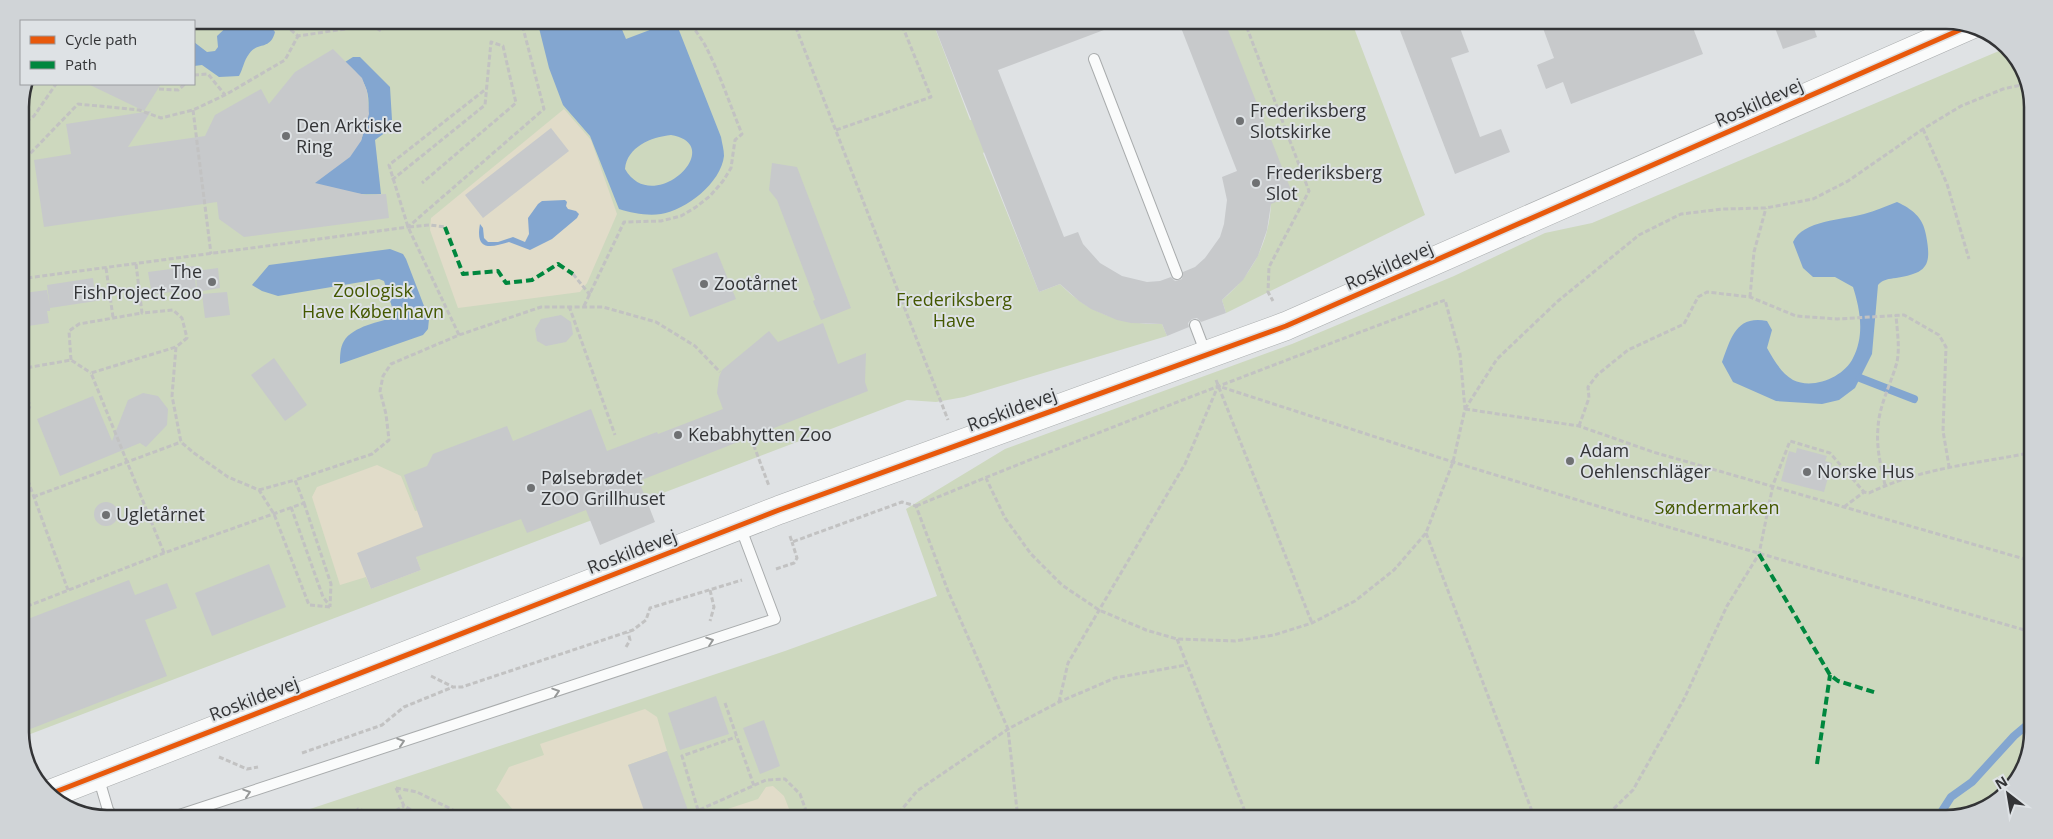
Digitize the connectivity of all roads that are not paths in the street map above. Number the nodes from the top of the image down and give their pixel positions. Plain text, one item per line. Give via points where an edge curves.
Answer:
1 (1960, 30) edge
2 (1094, 59) dead end
3 (1177, 274) dead end
4 (1195, 325) dead end
5 (1206, 356) junction
6 (740, 525) junction
7 (98, 775) junction
8 (56, 791) edge
9 (108, 810) edge
10 (195, 810) edge

1 - 5 street, Roskildevej via 1286,326
2 - 3 lane
4 - 5 lane
5 - 6 street, Roskildevej
6 - 7 street, Roskildevej
10 -> 6 lane via 775,618
7 - 8 street, Roskildevej
7 - 9 lane

